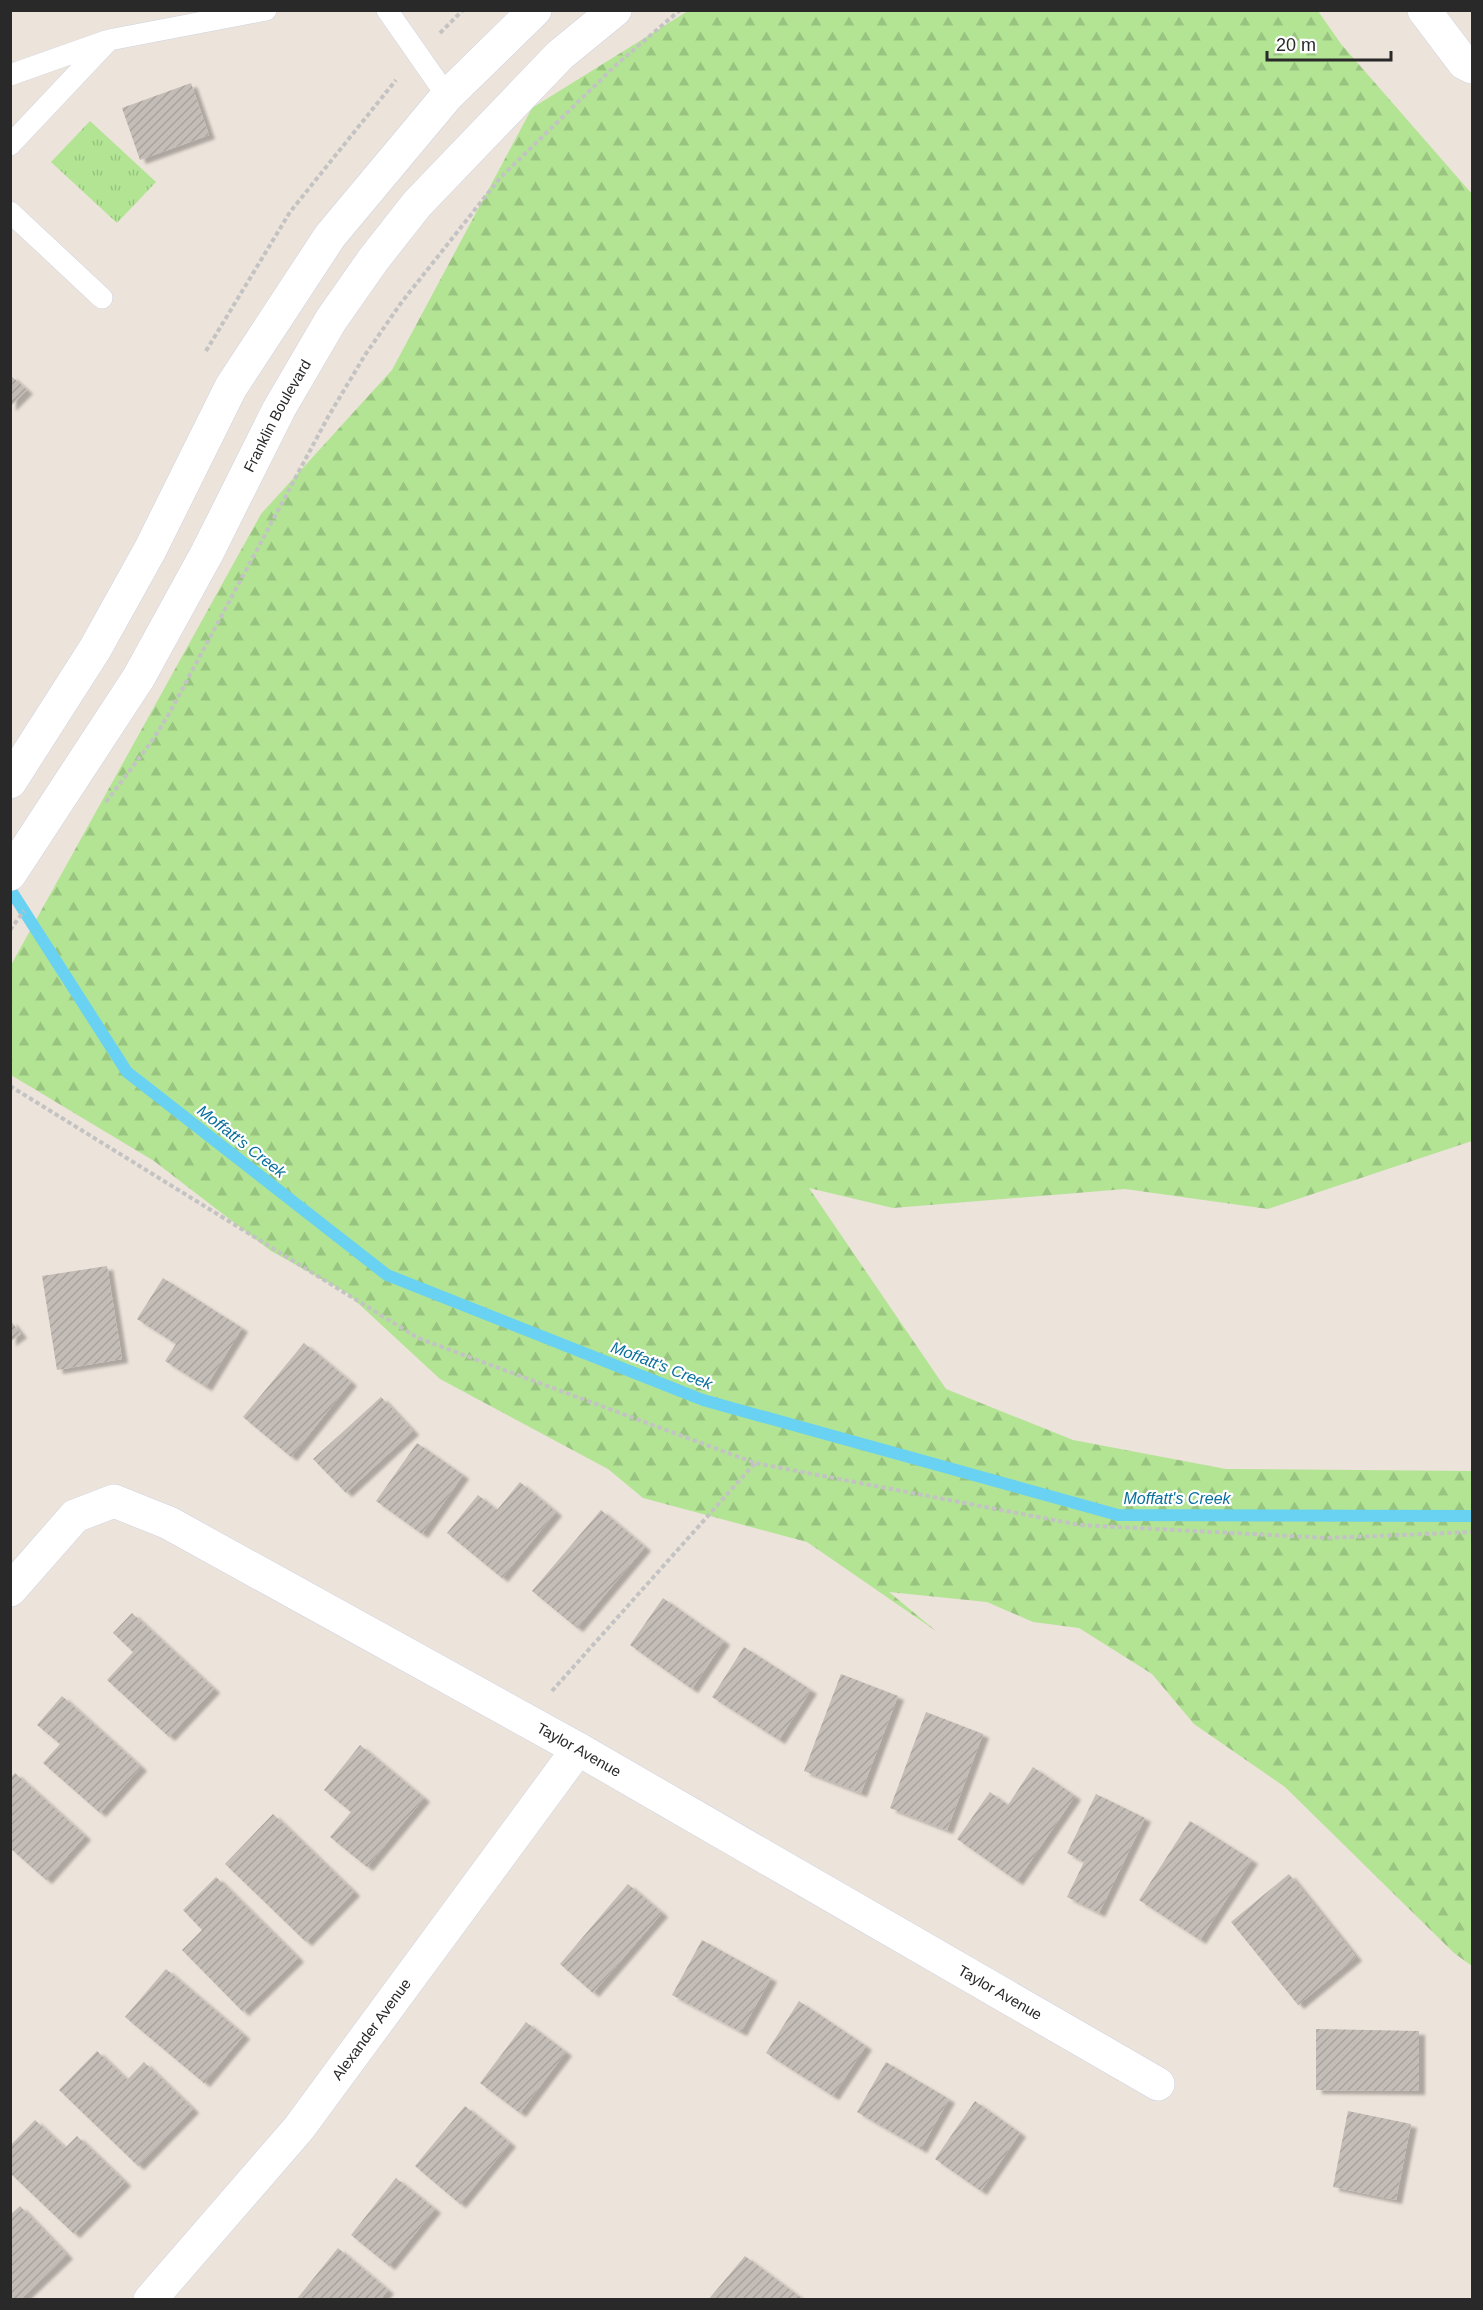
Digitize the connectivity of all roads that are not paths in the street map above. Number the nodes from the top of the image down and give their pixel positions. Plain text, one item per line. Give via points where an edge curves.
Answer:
1 (266, 10) edge
2 (387, 10) edge
3 (535, 10) edge
4 (615, 10) edge
5 (1424, 10) edge
6 (109, 40) junction
7 (1473, 68) edge
8 (10, 75) edge
9 (447, 96) junction
10 (10, 145) edge
11 (10, 212) edge
12 (102, 298) dead end
13 (10, 782) edge
14 (10, 873) edge
15 (10, 1590) edge
16 (578, 1749) junction
17 (1158, 2084) dead end
18 (150, 2300) edge

1 - 6 lane
2 - 9 lane
3 - 9 street
4 - 14 street, Franklin Boulevard via 561,55 417,204 373,260 331,320 279,409 139,677
5 - 7 street via 1464,63
6 - 8 lane
6 - 10 lane
9 - 13 street via 330,236 286,300 231,387 150,550 95,649
11 - 12 lane
15 - 16 street, Taylor Avenue via 75,1516 114,1501 168,1523
16 - 17 street, Taylor Avenue
16 - 18 street, Alexander Avenue via 299,2128

